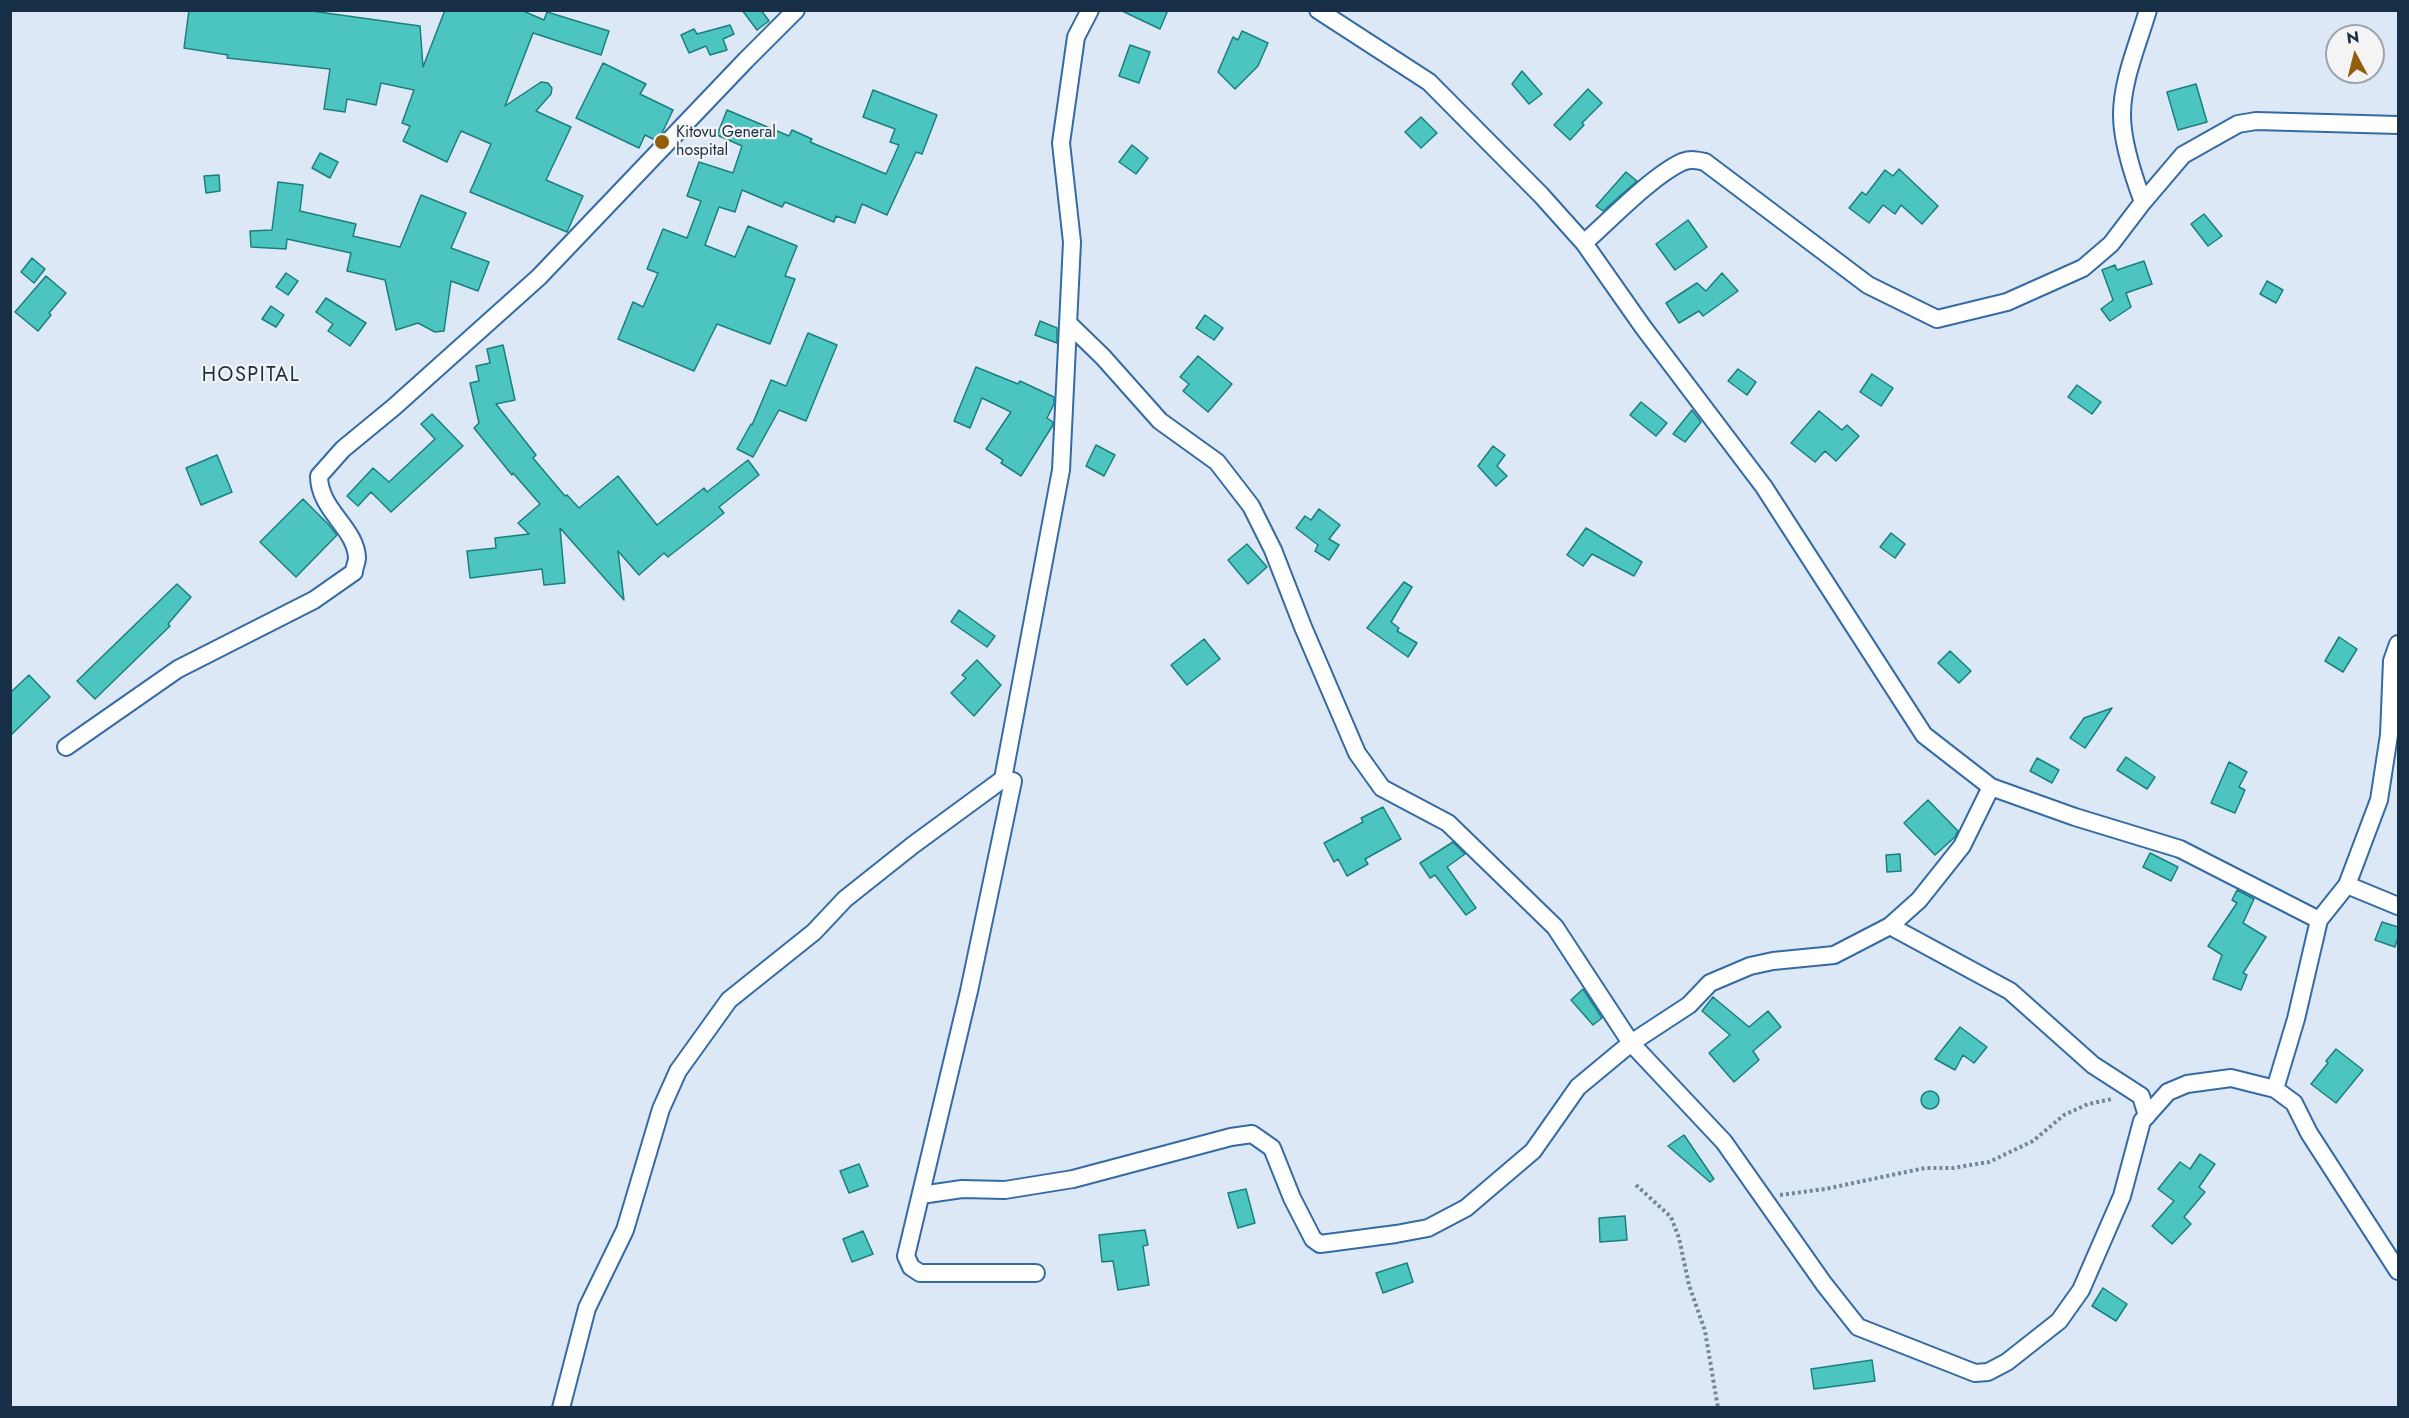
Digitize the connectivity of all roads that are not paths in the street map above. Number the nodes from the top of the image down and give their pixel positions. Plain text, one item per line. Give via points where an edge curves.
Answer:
1 (796, 10) edge
2 (1090, 10) edge
3 (1318, 10) edge
4 (2148, 10) edge
5 (2398, 125) edge
6 (2143, 202) junction
7 (1584, 243) junction
8 (1068, 323) junction
9 (2398, 644) edge
10 (66, 747) dead end
11 (1003, 779) junction
12 (1991, 787) junction
13 (2347, 885) junction
14 (2398, 906) edge
15 (2319, 920) junction
16 (1890, 926) junction
17 (1631, 1043) junction
18 (2275, 1089) junction
19 (2147, 1116) junction
20 (921, 1195) junction
21 (2398, 1271) edge
22 (1036, 1272) dead end
23 (561, 1407) edge

1 - 10 street via 539,277 343,449 319,476 319,488 327,506 350,538 357,557 354,572 314,600 178,669
2 - 8 street via 1076,37 1061,143 1072,242
3 - 7 street via 1429,82
4 - 6 street via 2124,89 2122,117
5 - 6 street via 2256,121 2238,124 2183,154
6 - 7 street via 2111,244 2083,267 2007,302 1937,319 1868,285 1705,162 1695,159 1661,175
7 - 12 street via 1764,487 1924,735
8 - 11 street via 1061,470
8 - 17 street via 1160,421 1216,462 1251,506 1357,753 1382,788 1448,823 1555,927
9 - 13 street via 2392,661 2389,735 2379,800
11 - 20 street via 1013,781
11 - 23 street via 845,899 814,932 729,1000 685,1062 661,1109 625,1230 587,1308
12 - 15 street via 2180,849
12 - 16 street via 1962,846 1919,900
13 - 14 street
13 - 15 street
15 - 18 street
16 - 17 street via 1834,955 1750,966 1710,982 1689,1005
16 - 19 street via 2010,991 2093,1065 2140,1096
17 - 19 street via 1724,1142 1858,1327 1975,1373 1988,1372 2007,1362 2059,1321 2082,1290 2122,1196
17 - 20 street via 1578,1087 1533,1151 1466,1208 1428,1228 1320,1244 1313,1239 1292,1198 1272,1148 1252,1134 1073,1179 1005,1191 962,1189
18 - 19 street via 2231,1078 2187,1084 2168,1092
18 - 21 street via 2294,1103 2309,1133
20 - 22 street via 906,1256 911,1267 920,1273

